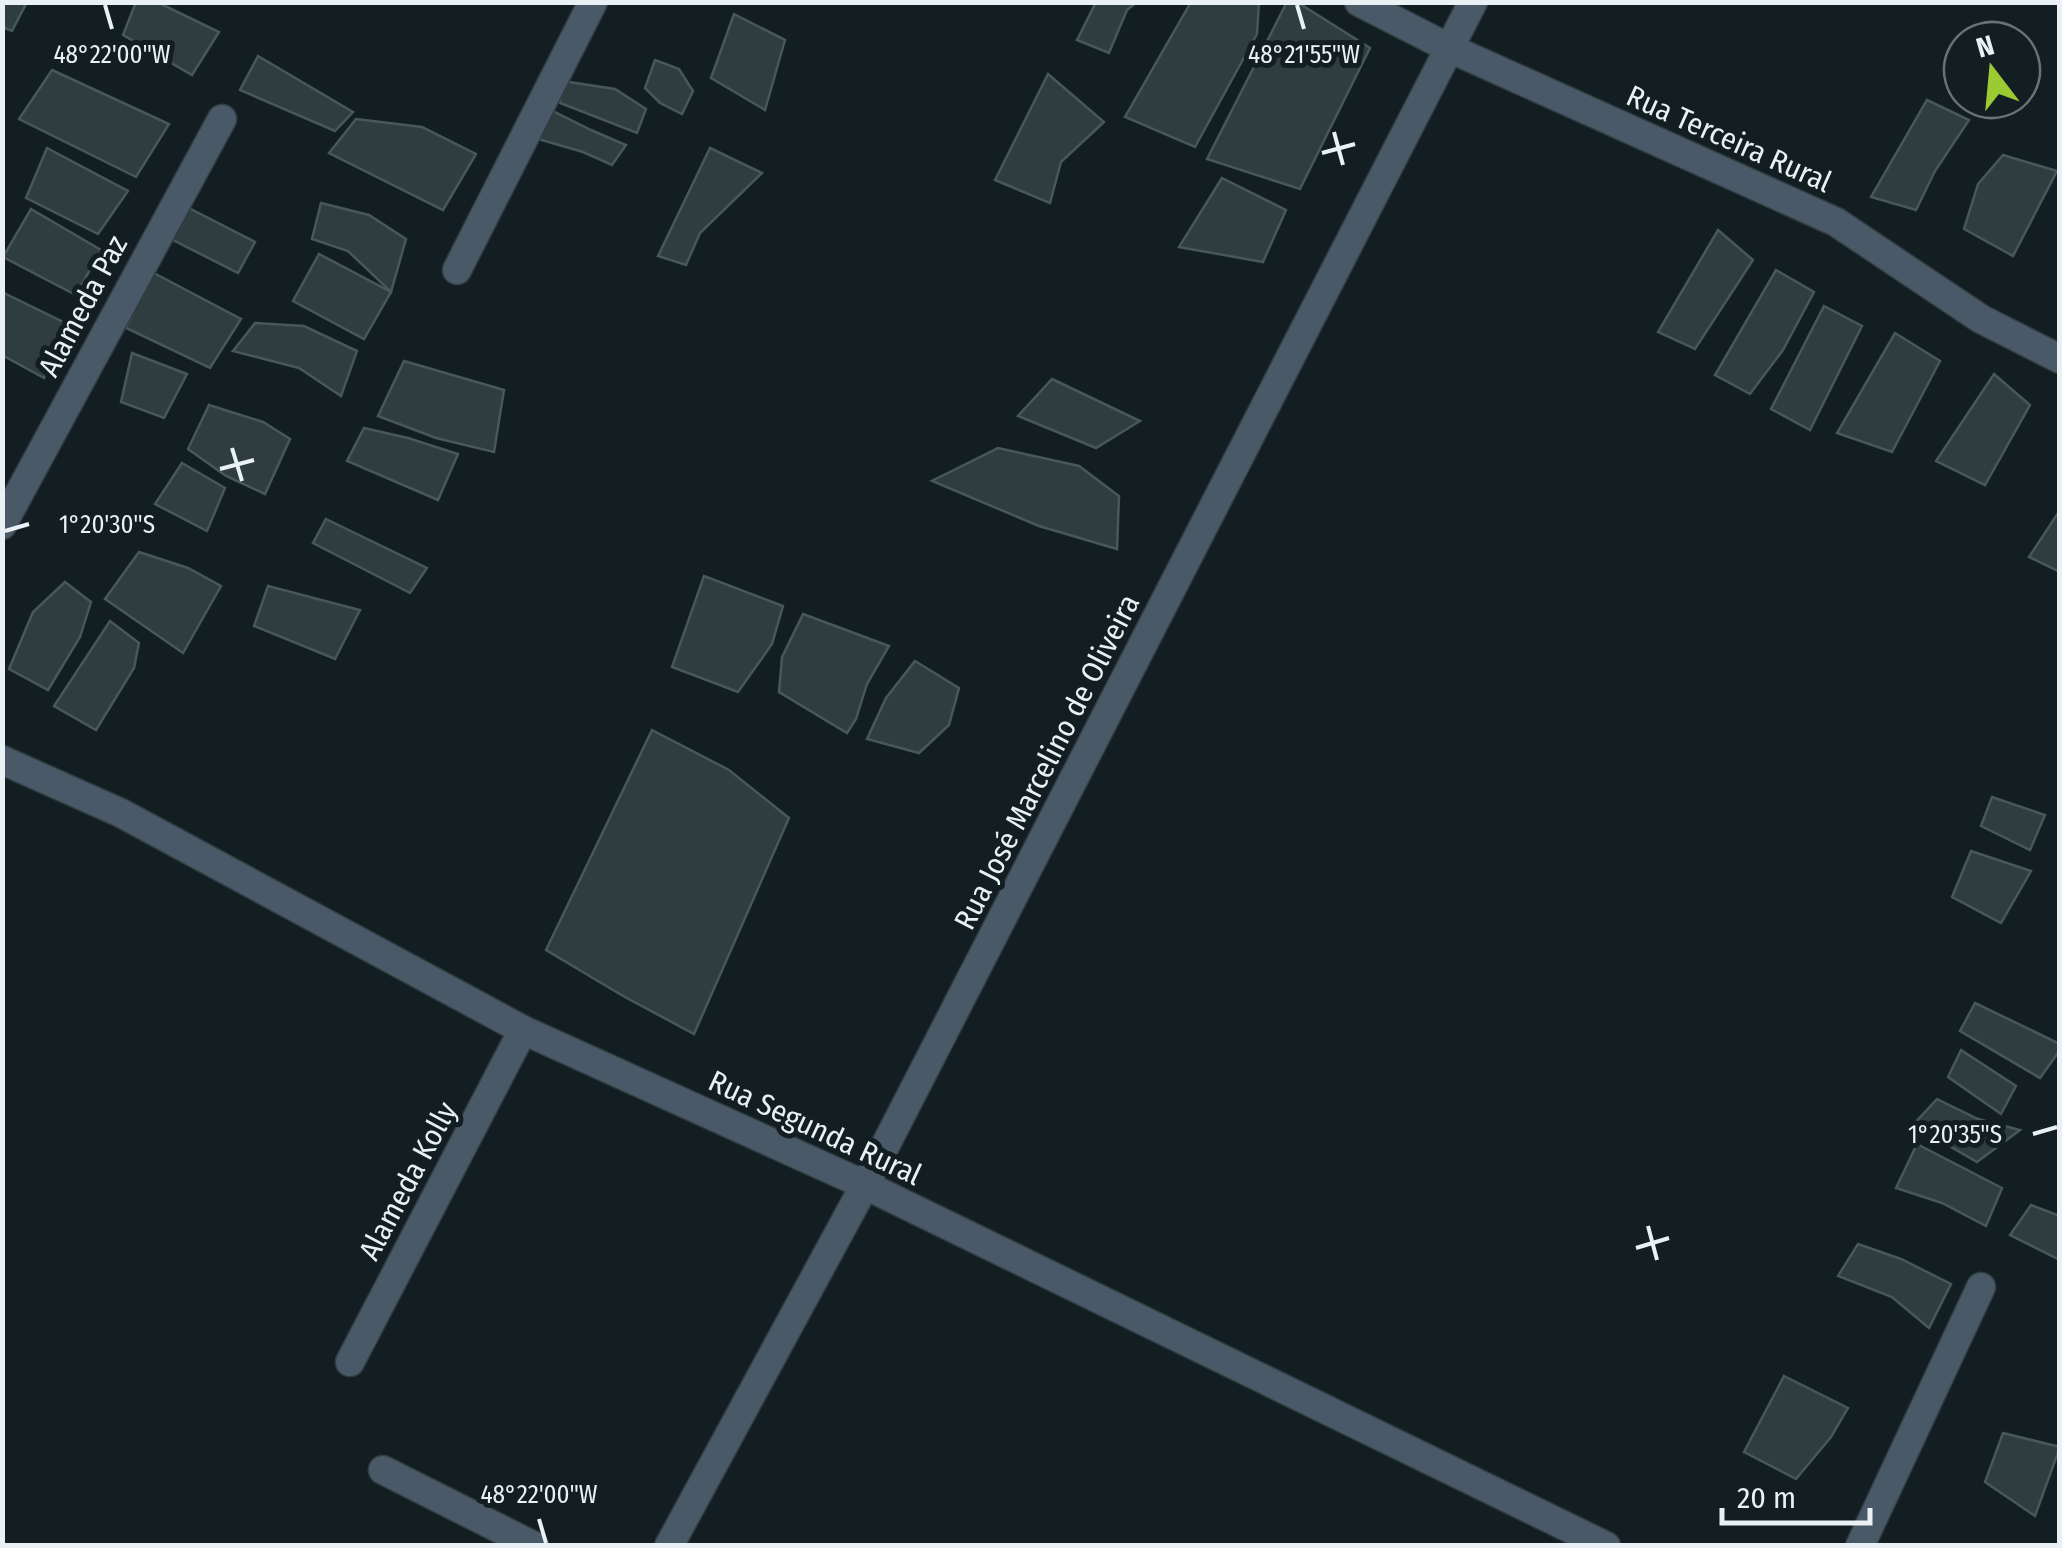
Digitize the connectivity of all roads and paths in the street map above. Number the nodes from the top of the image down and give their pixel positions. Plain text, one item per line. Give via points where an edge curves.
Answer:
1 (592, 2) edge
2 (1359, 2) edge
3 (1473, 2) edge
4 (1448, 48) junction
5 (222, 119) dead end
6 (457, 270) dead end
7 (2060, 358) edge
8 (2, 525) edge
9 (2, 760) edge
10 (523, 1030) junction
11 (865, 1185) junction
12 (1981, 1288) dead end
13 (350, 1362) dead end
14 (384, 1470) dead end
15 (534, 1546) edge
16 (669, 1546) edge
17 (1606, 1546) edge
18 (1860, 1546) edge

1 - 6 street
2 - 4 street, Rua Terceira Rural
3 - 4 street, Rua José Marcelino de Oliveira
4 - 7 street, Rua Terceira Rural via 1836,222 1981,318
4 - 11 street, Rua José Marcelino de Oliveira
5 - 8 street, Alameda Paz
9 - 10 street, Rua Segunda Rural via 122,814
10 - 11 street, Rua Segunda Rural
10 - 13 street, Alameda Kolly
11 - 16 street, Rua José Marcelino de Oliveira
11 - 17 street, Rua Segunda Rural
12 - 18 street
14 - 15 street

